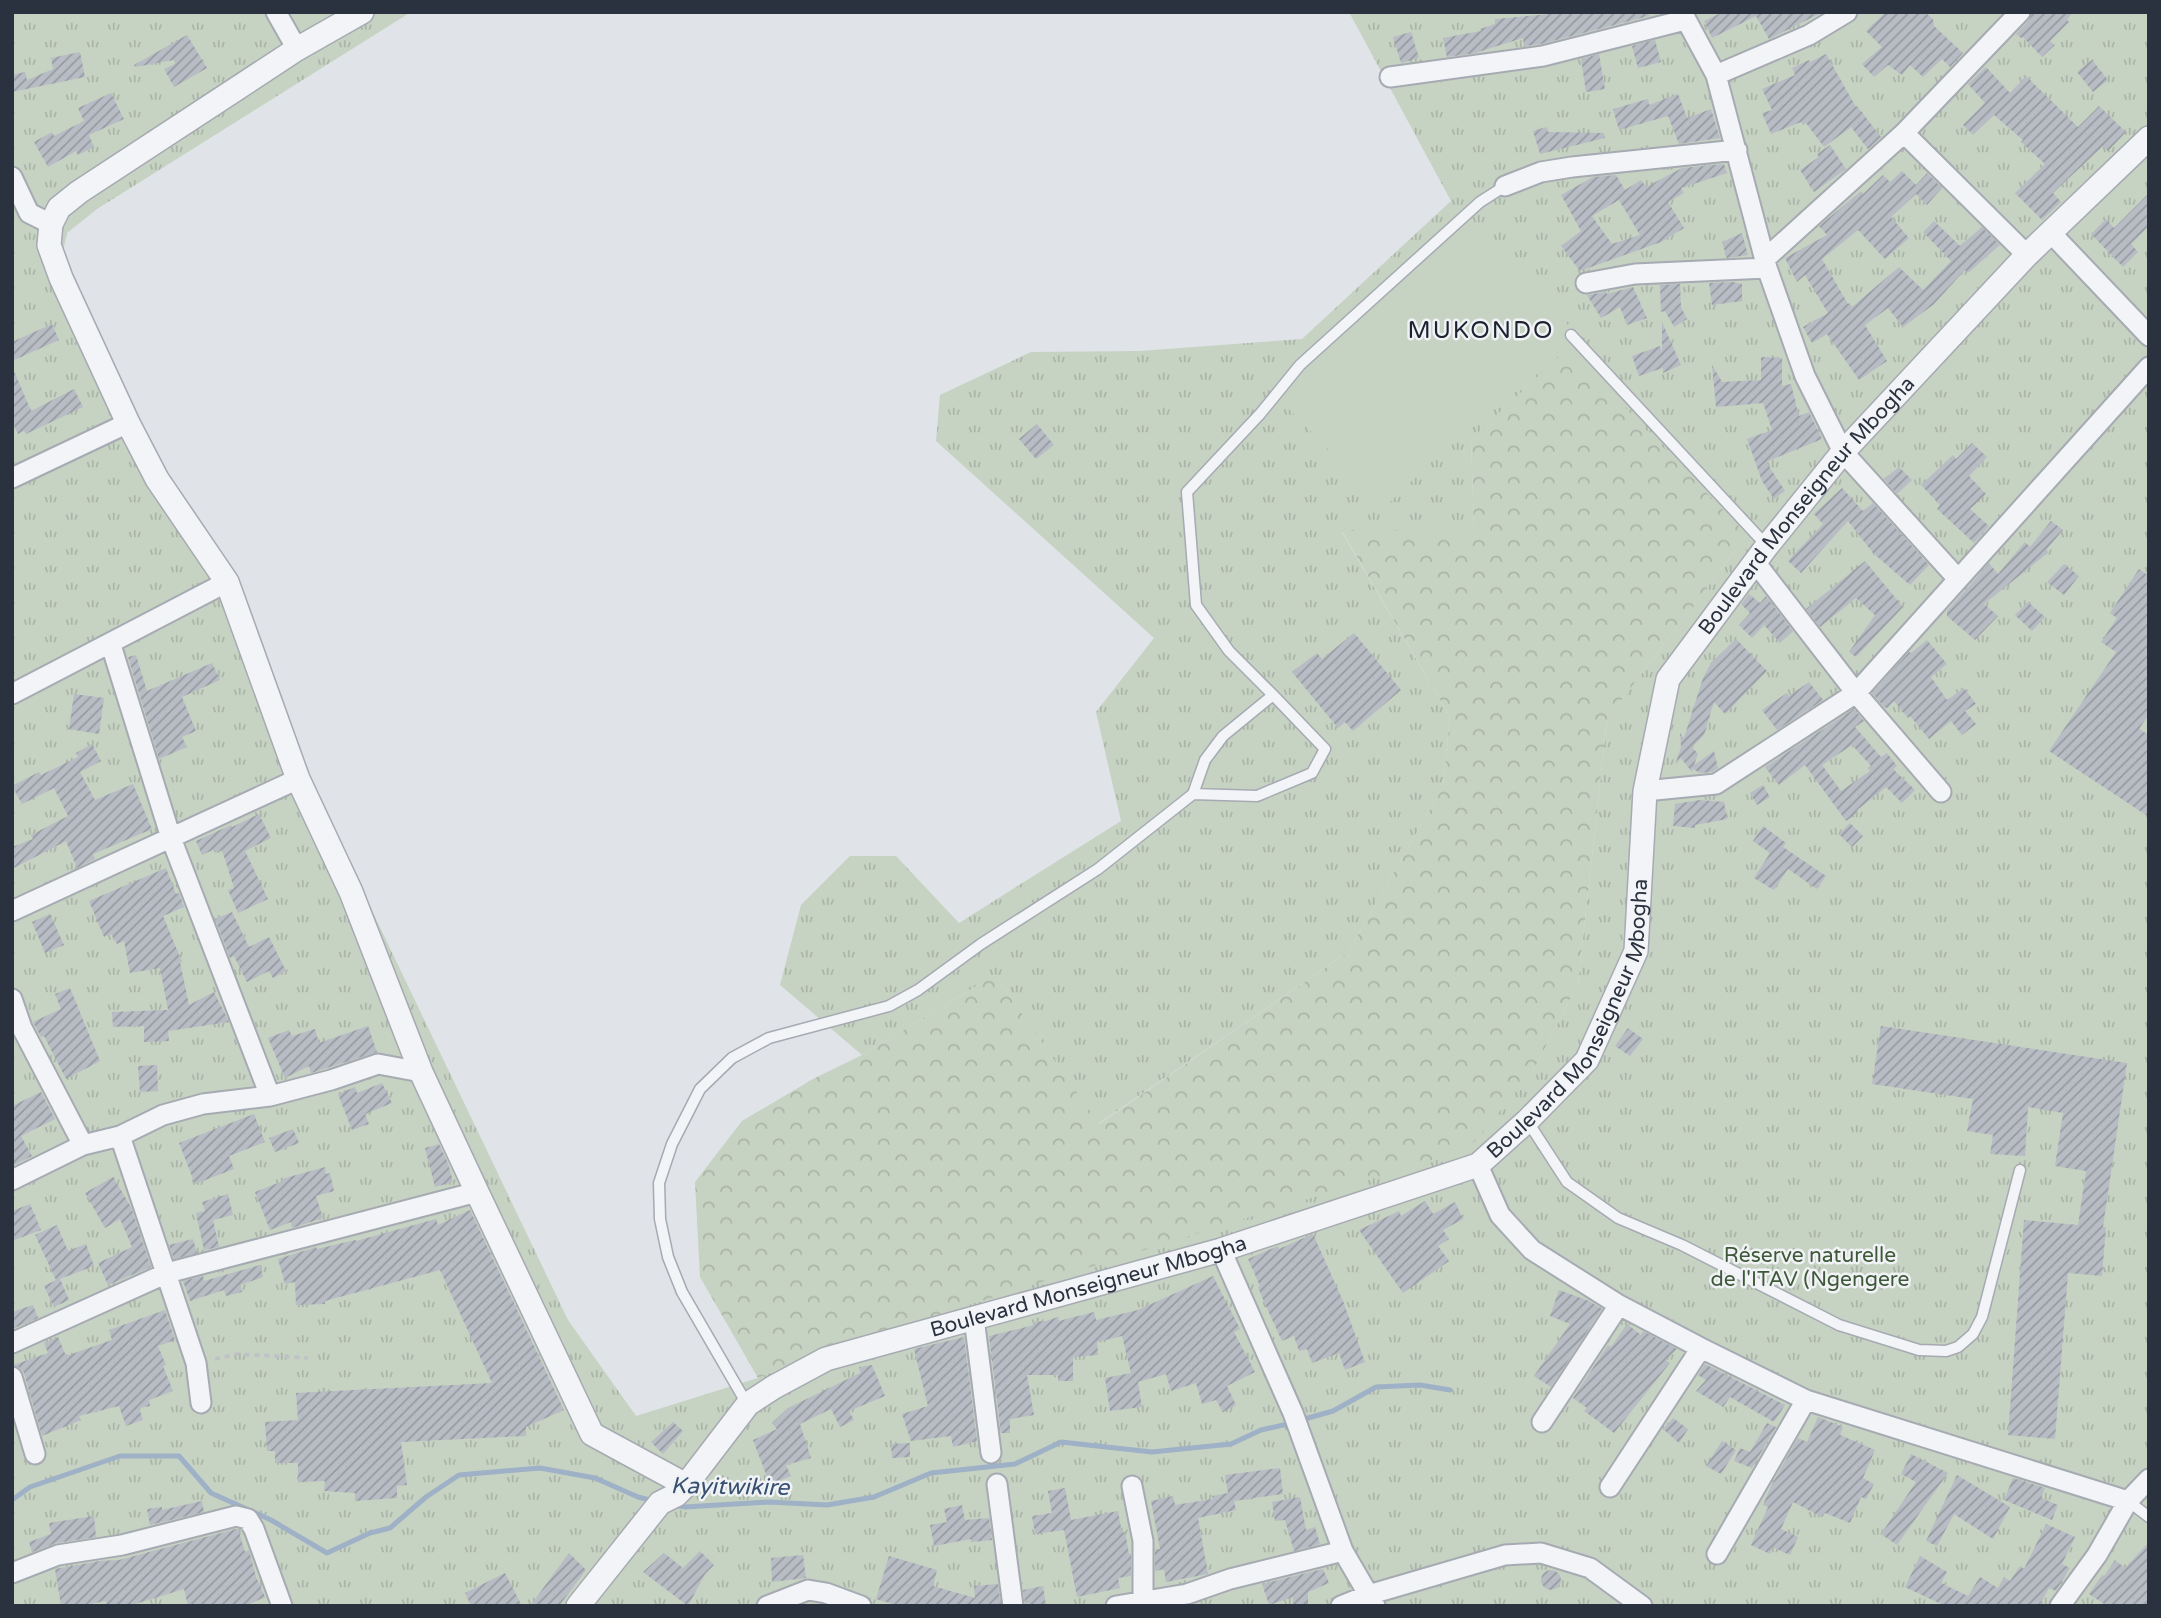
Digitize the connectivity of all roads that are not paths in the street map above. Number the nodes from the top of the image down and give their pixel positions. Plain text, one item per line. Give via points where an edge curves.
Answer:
1 (276, 12) edge
2 (362, 12) edge
3 (1847, 12) edge
4 (2020, 12) edge
5 (1683, 16) edge
6 (297, 49) junction
7 (1716, 75) junction
8 (1390, 77) dead end
9 (1904, 133) junction
10 (2149, 138) edge
11 (1737, 150) junction
12 (12, 177) edge
13 (1505, 186) joint
14 (21, 216) edge
15 (51, 224) junction
16 (2050, 233) junction
17 (2027, 255) junction
18 (1766, 263) junction
19 (1586, 283) dead end
20 (1571, 335) dead end
21 (2149, 336) edge
22 (2149, 367) edge
23 (128, 423) junction
24 (1843, 452) junction
25 (12, 478) edge
26 (1761, 554) junction
27 (1958, 579) junction
28 (227, 582) junction
29 (111, 645) junction
30 (1856, 693) junction
31 (12, 694) edge
32 (1273, 695) junction
33 (298, 779) junction
34 (1645, 791) junction
35 (1941, 792) dead end
36 (1193, 794) junction
37 (171, 838) junction
38 (12, 911) edge
39 (12, 999) edge
40 (421, 1072) junction
41 (270, 1096) junction
42 (1527, 1121) junction
43 (120, 1136) junction
44 (83, 1145) junction
45 (1478, 1165) junction
46 (2020, 1170) dead end
47 (12, 1180) edge
48 (477, 1192) junction
49 (1221, 1250) junction
50 (167, 1273) junction
51 (1619, 1305) junction
52 (974, 1318) junction
53 (12, 1343) edge
54 (1701, 1348) junction
55 (12, 1377) edge
56 (1806, 1400) junction
57 (201, 1404) dead end
58 (748, 1404) junction
59 (1542, 1422) dead end
60 (991, 1453) dead end
61 (35, 1454) dead end
62 (2149, 1479) edge
63 (996, 1484) dead end
64 (1132, 1486) dead end
65 (1609, 1487) dead end
66 (674, 1494) junction
67 (2128, 1501) junction
68 (2149, 1517) edge
69 (1343, 1551) junction
70 (1717, 1554) dead end
71 (12, 1573) edge
72 (1371, 1600) edge
73 (1143, 1603) junction
74 (282, 1606) edge
75 (578, 1606) edge
76 (766, 1606) edge
77 (861, 1606) edge
78 (1013, 1606) edge
79 (1116, 1606) edge
80 (1341, 1606) edge
81 (1642, 1606) edge
82 (2060, 1606) edge

1 - 6 street
2 - 6 street
3 - 7 street via 1808,35
4 - 9 street
5 - 7 street
5 - 8 street via 1543,55
6 - 15 street via 79,192 59,208
7 - 11 street
9 - 17 street
9 - 18 street
10 - 16 street, Boulevard Monseigneur Mbogha
11 - 13 street via 1572,167 1541,172
11 - 18 street
12 - 14 street
13 - 32 lane via 1480,202 1300,365 1261,414 1186,492 1196,605 1229,651
14 - 15 street
15 - 23 street via 49,245 61,278
16 - 17 street, Boulevard Monseigneur Mbogha
16 - 21 street
17 - 24 street, Boulevard Monseigneur Mbogha
18 - 19 street via 1635,274
18 - 24 street via 1805,376
20 - 26 lane
22 - 27 street
23 - 25 street
23 - 28 street via 157,479
24 - 26 street, Boulevard Monseigneur Mbogha
24 - 27 street
26 - 30 street
26 - 34 street, Boulevard Monseigneur Mbogha via 1668,679
27 - 30 street
28 - 29 street
28 - 33 street
29 - 31 street
29 - 37 street
30 - 34 street via 1716,784
30 - 35 street
32 - 36 lane via 1223,736 1205,760
32 - 36 lane via 1325,749 1312,773 1257,796
33 - 37 street
33 - 40 street via 351,892
34 - 42 street, Boulevard Monseigneur Mbogha via 1636,951 1587,1060
36 - 58 lane via 1098,869 918,990 889,1006 769,1038 732,1058 700,1089 672,1144 659,1183 660,1219 682,1292
37 - 38 street
37 - 41 street
39 - 44 street via 22,1028
40 - 41 street via 378,1064
40 - 48 street
41 - 43 street via 203,1104 163,1115
42 - 45 street, Boulevard Monseigneur Mbogha
42 - 46 lane via 1567,1182 1618,1218 1682,1245 1839,1325 1919,1350 1946,1351 1973,1334 1982,1317
43 - 44 street
43 - 50 street
44 - 47 street
45 - 49 street, Boulevard Monseigneur Mbogha
45 - 51 street via 1500,1215 1532,1250
48 - 50 street
48 - 66 street via 592,1434
49 - 52 street, Boulevard Monseigneur Mbogha
49 - 69 street via 1294,1417
50 - 53 street
50 - 57 street via 196,1363
51 - 54 street
51 - 59 street
52 - 58 street, Boulevard Monseigneur Mbogha via 826,1359
52 - 60 street
54 - 56 street
54 - 65 street
55 - 61 street
56 - 67 street
56 - 70 street
58 - 66 street, Boulevard Monseigneur Mbogha
62 - 67 street
63 - 78 street
64 - 73 street via 1143,1541
66 - 75 street, Boulevard Monseigneur Mbogha
67 - 68 lane
67 - 82 street
69 - 72 street
69 - 73 street
71 - 74 street via 58,1555 122,1545 236,1516 248,1519 254,1530
72 - 80 street
72 - 81 street via 1505,1555 1541,1552 1590,1568
73 - 79 street
76 - 77 street via 808,1590

